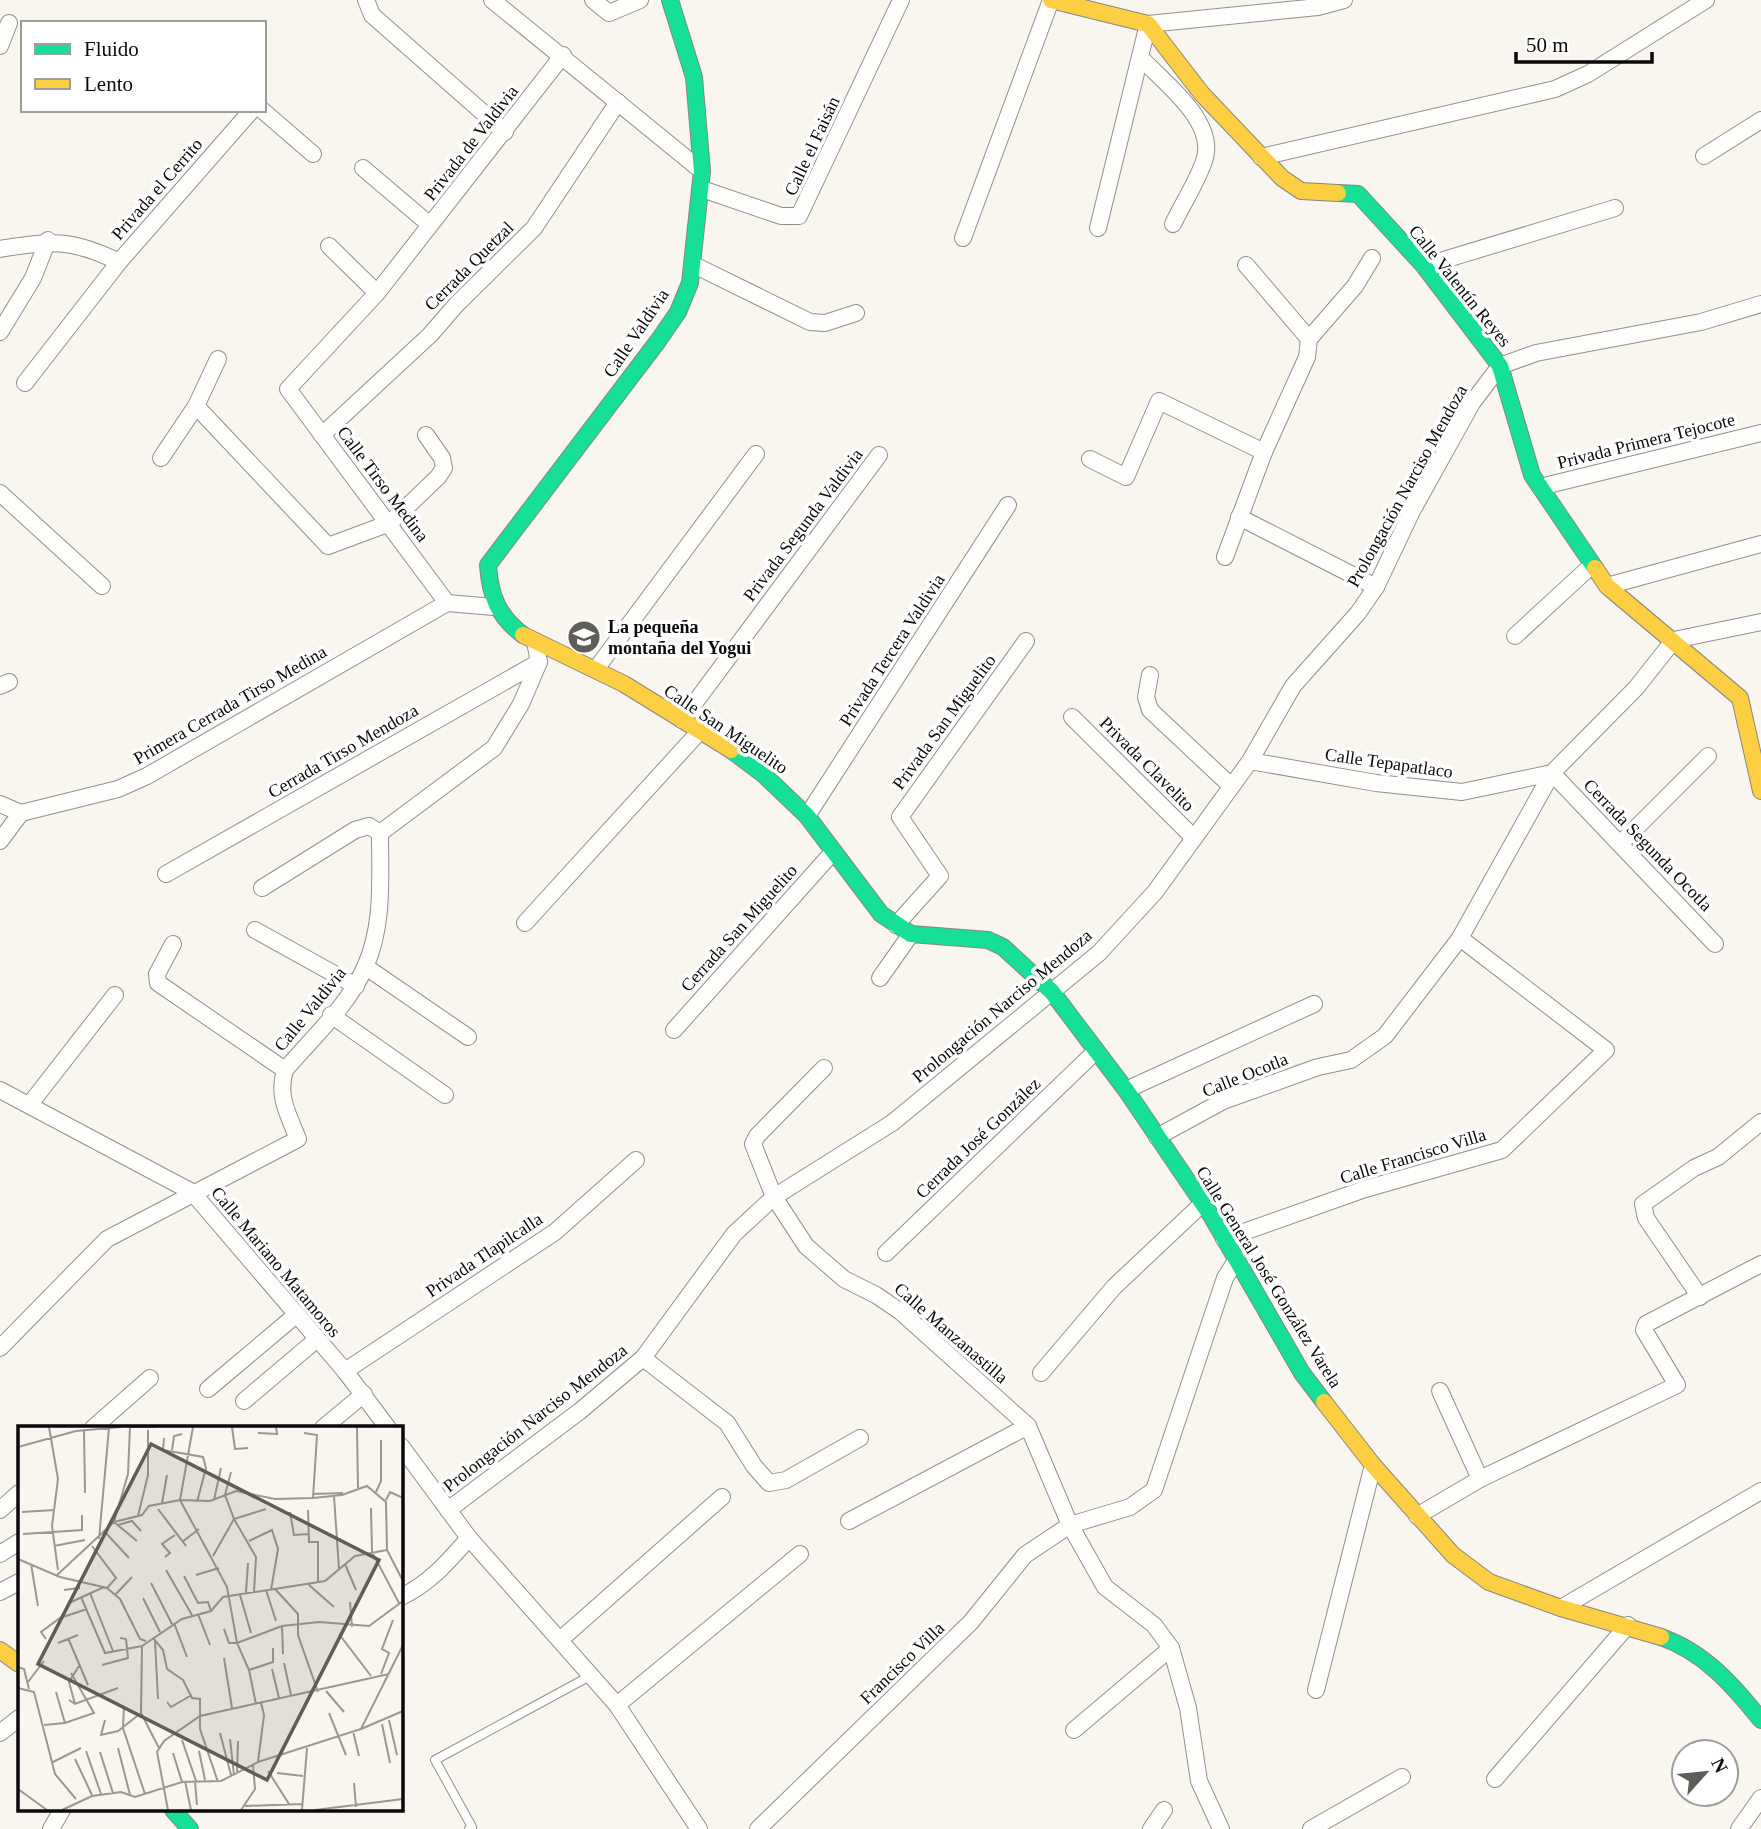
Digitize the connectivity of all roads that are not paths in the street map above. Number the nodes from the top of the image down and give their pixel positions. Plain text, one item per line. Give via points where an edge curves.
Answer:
1 (366, 0) edge
2 (492, 0) edge
3 (593, 0) edge
4 (640, 0) edge
5 (670, 0) edge
6 (901, 0) edge
7 (1051, 0) edge
8 (1344, 0) edge
9 (1706, 0) edge
10 (1277, 6) edge
11 (11, 23) edge
12 (1148, 24) junction
13 (0, 47) edge
14 (563, 55) junction
15 (1140, 57) junction
16 (618, 103) junction
17 (250, 112) edge
18 (264, 112) edge
19 (1761, 120) edge
20 (505, 132) junction
21 (313, 154) dead end
22 (1704, 156) dead end
23 (1261, 157) junction
24 (362, 168) dead end
25 (702, 171) junction
26 (702, 189) junction
27 (1615, 208) dead end
28 (1173, 224) dead end
29 (430, 225) junction
30 (1098, 228) dead end
31 (964, 238) dead end
32 (48, 240) junction
33 (329, 246) dead end
34 (0, 249) edge
35 (1372, 258) dead end
36 (119, 262) junction
37 (694, 265) junction
38 (1246, 265) dead end
39 (1424, 266) junction
40 (377, 292) junction
41 (1761, 304) edge
42 (856, 313) dead end
43 (0, 332) edge
44 (1308, 339) junction
45 (218, 359) dead end
46 (1500, 366) junction
47 (25, 383) dead end
48 (288, 389) joint
49 (196, 406) junction
50 (1761, 433) edge
51 (322, 435) junction
52 (426, 435) dead end
53 (1264, 452) junction
54 (756, 454) dead end
55 (879, 455) dead end
56 (161, 458) dead end
57 (1090, 459) dead end
58 (1540, 487) junction
59 (0, 494) edge
60 (1008, 505) dead end
61 (1239, 517) junction
62 (390, 523) junction
63 (1761, 544) edge
64 (1225, 557) dead end
65 (1591, 566) junction
66 (102, 586) dead end
67 (1607, 586) junction
68 (1376, 587) junction
69 (447, 603) junction
70 (494, 607) junction
71 (1761, 622) edge
72 (1516, 636) dead end
73 (1674, 640) junction
74 (1027, 641) dead end
75 (535, 642) junction
76 (539, 662) junction
77 (596, 669) junction
78 (1150, 675) dead end
79 (1072, 717) dead end
80 (682, 720) junction
81 (700, 731) junction
82 (1708, 756) dead end
83 (1250, 761) junction
84 (1552, 773) junction
85 (1231, 786) junction
86 (1761, 791) edge
87 (0, 804) edge
88 (21, 813) junction
89 (807, 816) junction
90 (380, 833) junction
91 (1194, 838) junction
92 (0, 841) edge
93 (1621, 844) junction
94 (833, 852) junction
95 (166, 874) dead end
96 (262, 888) dead end
97 (526, 923) dead end
98 (896, 925) junction
99 (255, 930) dead end
100 (911, 934) junction
101 (1460, 938) junction
102 (173, 944) dead end
103 (1715, 944) dead end
104 (366, 967) junction
105 (880, 978) dead end
106 (356, 986) junction
107 (1052, 992) junction
108 (115, 995) dead end
109 (1314, 1004) dead end
110 (331, 1015) junction
111 (674, 1030) dead end
112 (468, 1037) dead end
113 (1096, 1051) junction
114 (824, 1068) dead end
115 (285, 1070) junction
116 (0, 1090) edge
117 (1126, 1090) junction
118 (445, 1096) dead end
119 (30, 1104) junction
120 (1761, 1122) edge
121 (1157, 1137) junction
122 (636, 1160) dead end
123 (192, 1192) junction
124 (775, 1197) junction
125 (1202, 1204) junction
126 (1224, 1239) junction
127 (886, 1253) dead end
128 (1237, 1259) junction
129 (1761, 1264) edge
130 (1700, 1297) junction
131 (296, 1315) junction
132 (316, 1340) junction
133 (0, 1348) edge
134 (643, 1358) junction
135 (345, 1371) junction
136 (1041, 1373) dead end
137 (150, 1378) dead end
138 (208, 1389) dead end
139 (1440, 1391) dead end
140 (363, 1394) junction
141 (244, 1401) dead end
142 (95, 1426) edge
143 (325, 1426) edge
144 (387, 1426) edge
145 (1028, 1426) junction
146 (860, 1438) dead end
147 (402, 1447) edge
148 (1373, 1465) junction
149 (1480, 1479) junction
150 (1761, 1491) edge
151 (18, 1494) edge
152 (722, 1497) dead end
153 (0, 1510) edge
154 (447, 1510) junction
155 (1417, 1516) junction
156 (849, 1521) dead end
157 (1070, 1525) junction
158 (469, 1538) junction
159 (18, 1543) edge
160 (0, 1554) edge
161 (800, 1554) dead end
162 (18, 1583) edge
163 (0, 1592) edge
164 (402, 1596) edge
165 (1561, 1608) junction
166 (1628, 1625) junction
167 (560, 1640) junction
168 (1171, 1648) junction
169 (0, 1650) edge
170 (18, 1663) edge
171 (590, 1676) junction
172 (1316, 1690) dead end
173 (617, 1705) junction
174 (18, 1719) edge
175 (1761, 1720) edge
176 (1074, 1730) dead end
177 (0, 1733) edge
178 (1402, 1777) dead end
179 (1495, 1779) dead end
180 (1761, 1798) edge
181 (1164, 1810) dead end
182 (61, 1812) edge
183 (175, 1812) edge
184 (51, 1829) edge
185 (190, 1829) edge
186 (469, 1829) edge
187 (699, 1829) edge
188 (758, 1829) edge
189 (1151, 1829) edge
190 (1222, 1829) edge
191 (1311, 1829) edge
192 (1739, 1829) edge

1 - 20 street via 372,15
2 - 14 street
3 - 4 street via 609,13
5 - 25 street, Calle Valdivia via 694,77
6 - 26 street, Calle el Faisán via 799,216 781,216
7 - 12 street
7 - 31 street
8 - 10 street via 1318,7
9 - 23 street via 1588,74 1555,89
10 - 12 street
11 - 13 street
12 - 15 street
12 - 23 street, Calle Valentín Reyes via 1202,94
14 - 16 street
14 - 20 street, Privada de Valdivia
15 - 28 street via 1200,120 1207,136 1205,159
15 - 30 street
16 - 25 street
16 - 51 street, Cerrada Quetzal via 534,228 430,335
17 - 36 street, Privada el Cerrito
18 - 21 street
19 - 22 street
20 - 29 street, Privada de Valdivia
23 - 39 street, Calle Valentín Reyes via 1301,191 1358,194
24 - 29 street
25 - 26 street, Calle Valdivia
26 - 37 street, Calle Valdivia
27 - 39 street
29 - 40 street, Privada de Valdivia
32 - 34 street
32 - 36 street via 95,250
32 - 43 street via 33,278
33 - 40 street
35 - 44 street via 1355,286
36 - 47 street, Privada el Cerrito
37 - 42 street via 810,322 825,323
37 - 70 street, Calle Valdivia via 682,302 664,331 488,565
38 - 44 street
39 - 46 street, Calle Valentín Reyes
40 - 48 street, Privada de Valdivia
41 - 46 street via 1701,322 1536,353
44 - 53 street via 1307,357
45 - 49 street
46 - 58 street, Calle Valentín Reyes via 1532,475
46 - 68 street, Prolongación Narciso Mendoza via 1472,403
48 - 51 street, Calle Tirso Medina
49 - 56 street
49 - 62 street via 328,546
50 - 58 street, Privada Primera Tejocote
51 - 62 street, Calle Tirso Medina
52 - 62 street via 444,468
53 - 57 street via 1159,401 1126,477
53 - 61 street
54 - 77 street
55 - 80 street, Privada Segunda Valdivia
58 - 65 street, Calle Valentín Reyes
59 - 66 street
60 - 89 street, Privada Tercera Valdivia
61 - 64 street
61 - 68 street
62 - 69 street, Calle Tirso Medina
63 - 67 street
65 - 67 street, Calle Valentín Reyes
65 - 72 street
67 - 73 street, Calle Valentín Reyes
68 - 83 street, Prolongación Narciso Mendoza via 1293,686
69 - 70 street
69 - 88 street, Primera Cerrada Tirso Medina via 147,776 118,789
70 - 75 street, Calle San Miguelito
71 - 73 street
73 - 84 street via 1636,688
73 - 86 street, Calle Valentín Reyes via 1740,698
74 - 98 street, Privada San Miguelito via 900,817 940,876
75 - 76 street
75 - 77 street, Calle San Miguelito
76 - 90 street via 521,704 494,748
76 - 95 street, Cerrada Tirso Mendoza
77 - 80 street, Calle San Miguelito
78 - 85 street via 1146,697 1150,710
79 - 91 street, Privada Clavelito
80 - 81 street, Calle San Miguelito
81 - 89 street, Calle San Miguelito via 780,789
81 - 97 street
82 - 93 street
83 - 84 street, Calle Tepapatlaco via 1376,783 1462,792
83 - 85 street, Prolongación Narciso Mendoza
84 - 93 street, Cerrada Segunda Ocotla
84 - 101 street
85 - 91 street, Prolongación Narciso Mendoza
87 - 88 street
88 - 92 street
89 - 94 street, Calle San Miguelito
90 - 96 street via 369,826 355,830
90 - 104 street, Calle Valdivia via 379,905
91 - 107 street, Prolongación Narciso Mendoza via 1155,892 1099,953
93 - 103 street, Cerrada Segunda Ocotla
94 - 98 street, Calle San Miguelito via 881,914
94 - 111 street, Cerrada San Miguelito
98 - 100 street, Calle San Miguelito
99 - 106 street
100 - 105 street
100 - 107 street, Calle San Miguelito via 988,940 1019,959
101 - 121 street, Calle Ocotla via 1385,1036 1351,1060 1223,1101
101 - 126 street, Calle Francisco Villa via 1606,1050 1502,1150 1365,1189
102 - 115 street via 157,974 158,983
104 - 106 street, Calle Valdivia
104 - 112 street
106 - 110 street, Calle Valdivia
107 - 113 street, Calle General José González Varela
107 - 124 street, Prolongación Narciso Mendoza via 892,1122
108 - 119 street
109 - 117 street
110 - 115 street, Calle Valdivia
110 - 118 street
113 - 117 street, Calle General José González Varela
113 - 127 street, Cerrada José González
114 - 124 street, Calle Manzanastilla via 753,1144
115 - 123 street, Calle Valdivia via 281,1100 298,1139
116 - 119 street, Calle Mariano Matamoros
117 - 121 street, Calle General José González Varela
119 - 123 street, Calle Mariano Matamoros
120 - 130 street via 1718,1157 1643,1204 1646,1218
121 - 125 street, Calle General José González Varela
122 - 135 street, Privada Tlapilcalla via 555,1232
123 - 131 street, Calle Mariano Matamoros
123 - 133 street, Calle Valdivia via 107,1240
124 - 134 street, Prolongación Narciso Mendoza via 734,1234
124 - 145 street, Calle Manzanastilla via 806,1246 844,1279 877,1294 901,1312
125 - 126 street, Calle General José González Varela
125 - 136 street via 1114,1287
126 - 128 street, Calle General José González Varela
128 - 148 street, Calle General José González Varela via 1302,1373
128 - 157 street via 1225,1278 1154,1490 1130,1507
129 - 130 street
130 - 149 street via 1652,1319 1644,1330 1677,1385
131 - 132 street, Calle Mariano Matamoros
131 - 138 street
132 - 135 street, Calle Mariano Matamoros
132 - 141 street
134 - 146 street via 727,1423 769,1483 786,1480
134 - 154 street, Prolongación Narciso Mendoza
135 - 140 street, Calle Mariano Matamoros
137 - 142 street
139 - 149 street
140 - 143 street
140 - 144 street, Calle Mariano Matamoros
145 - 156 street
145 - 157 street, Calle Manzanastilla
147 - 154 street
148 - 155 street, Calle General José González Varela
148 - 172 street
149 - 155 street
150 - 165 street
151 - 153 street
152 - 167 street
154 - 158 street
155 - 165 street, Calle General José González Varela via 1453,1555 1489,1582
157 - 168 street, Calle Manzanastilla via 1105,1587 1154,1625
157 - 188 street, Francisco Villa via 1025,1555 971,1622
158 - 164 street via 442,1570
158 - 167 street
159 - 160 street
161 - 173 street
162 - 163 street
165 - 166 street, Calle General José González Varela
166 - 175 street, Calle General José González Varela via 1675,1642 1710,1664
166 - 179 street
167 - 171 street
168 - 176 street
168 - 190 street via 1188,1708 1199,1780
169 - 170 street
171 - 173 street
171 - 186 lane via 435,1760 472,1827
173 - 187 street
174 - 177 street
178 - 191 street
180 - 192 street
181 - 189 street
182 - 184 street
183 - 185 street

